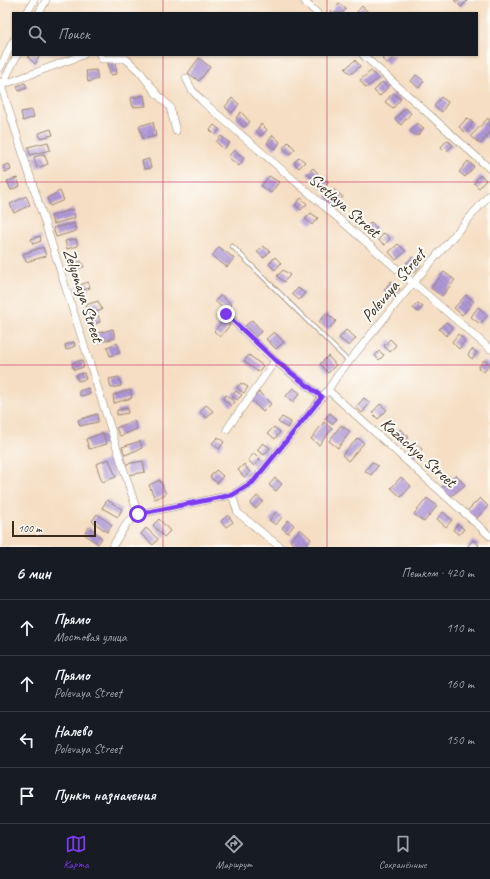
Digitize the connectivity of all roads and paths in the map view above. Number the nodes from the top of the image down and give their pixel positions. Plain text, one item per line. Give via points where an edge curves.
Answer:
1 (34, 0) edge
2 (46, 0) edge
3 (305, 2) dead end
4 (28, 12) edge
5 (40, 12) edge
6 (315, 12) edge
7 (12, 43) edge
8 (16, 56) edge
9 (80, 56) edge
10 (101, 56) edge
11 (364, 56) edge
12 (0, 68) edge
13 (186, 78) dead end
14 (1, 83) edge
15 (176, 131) dead end
16 (490, 169) edge
17 (490, 194) edge
18 (232, 246) dead end
19 (413, 283) junction
20 (226, 314) dead end
21 (490, 349) edge
22 (275, 360) junction
23 (349, 362) junction
24 (328, 390) junction
25 (322, 397) junction
26 (228, 429) dead end
27 (232, 495) junction
28 (138, 514) junction
29 (490, 536) edge
30 (112, 547) edge
31 (280, 547) edge

1 - 4 street
2 - 5 street
3 - 6 street
7 - 12 street
8 - 14 street
9 - 14 street
10 - 15 street via 126,59 140,72 170,107
11 - 16 street
13 - 19 street, Svetlaya Street via 202,101
14 - 28 street, Zelyonaya Street
17 - 19 street, Polevaya Street
18 - 23 lane
19 - 21 street, Svetlaya Street
19 - 23 street, Polevaya Street
20 - 22 street
22 - 25 street
22 - 26 street
23 - 24 street, Polevaya Street
24 - 25 street, Polevaya Street
24 - 29 street, Kazachya Street
25 - 27 street, Polevaya Street via 253,482
27 - 28 street
27 - 31 street via 238,513
28 - 30 street via 127,523

